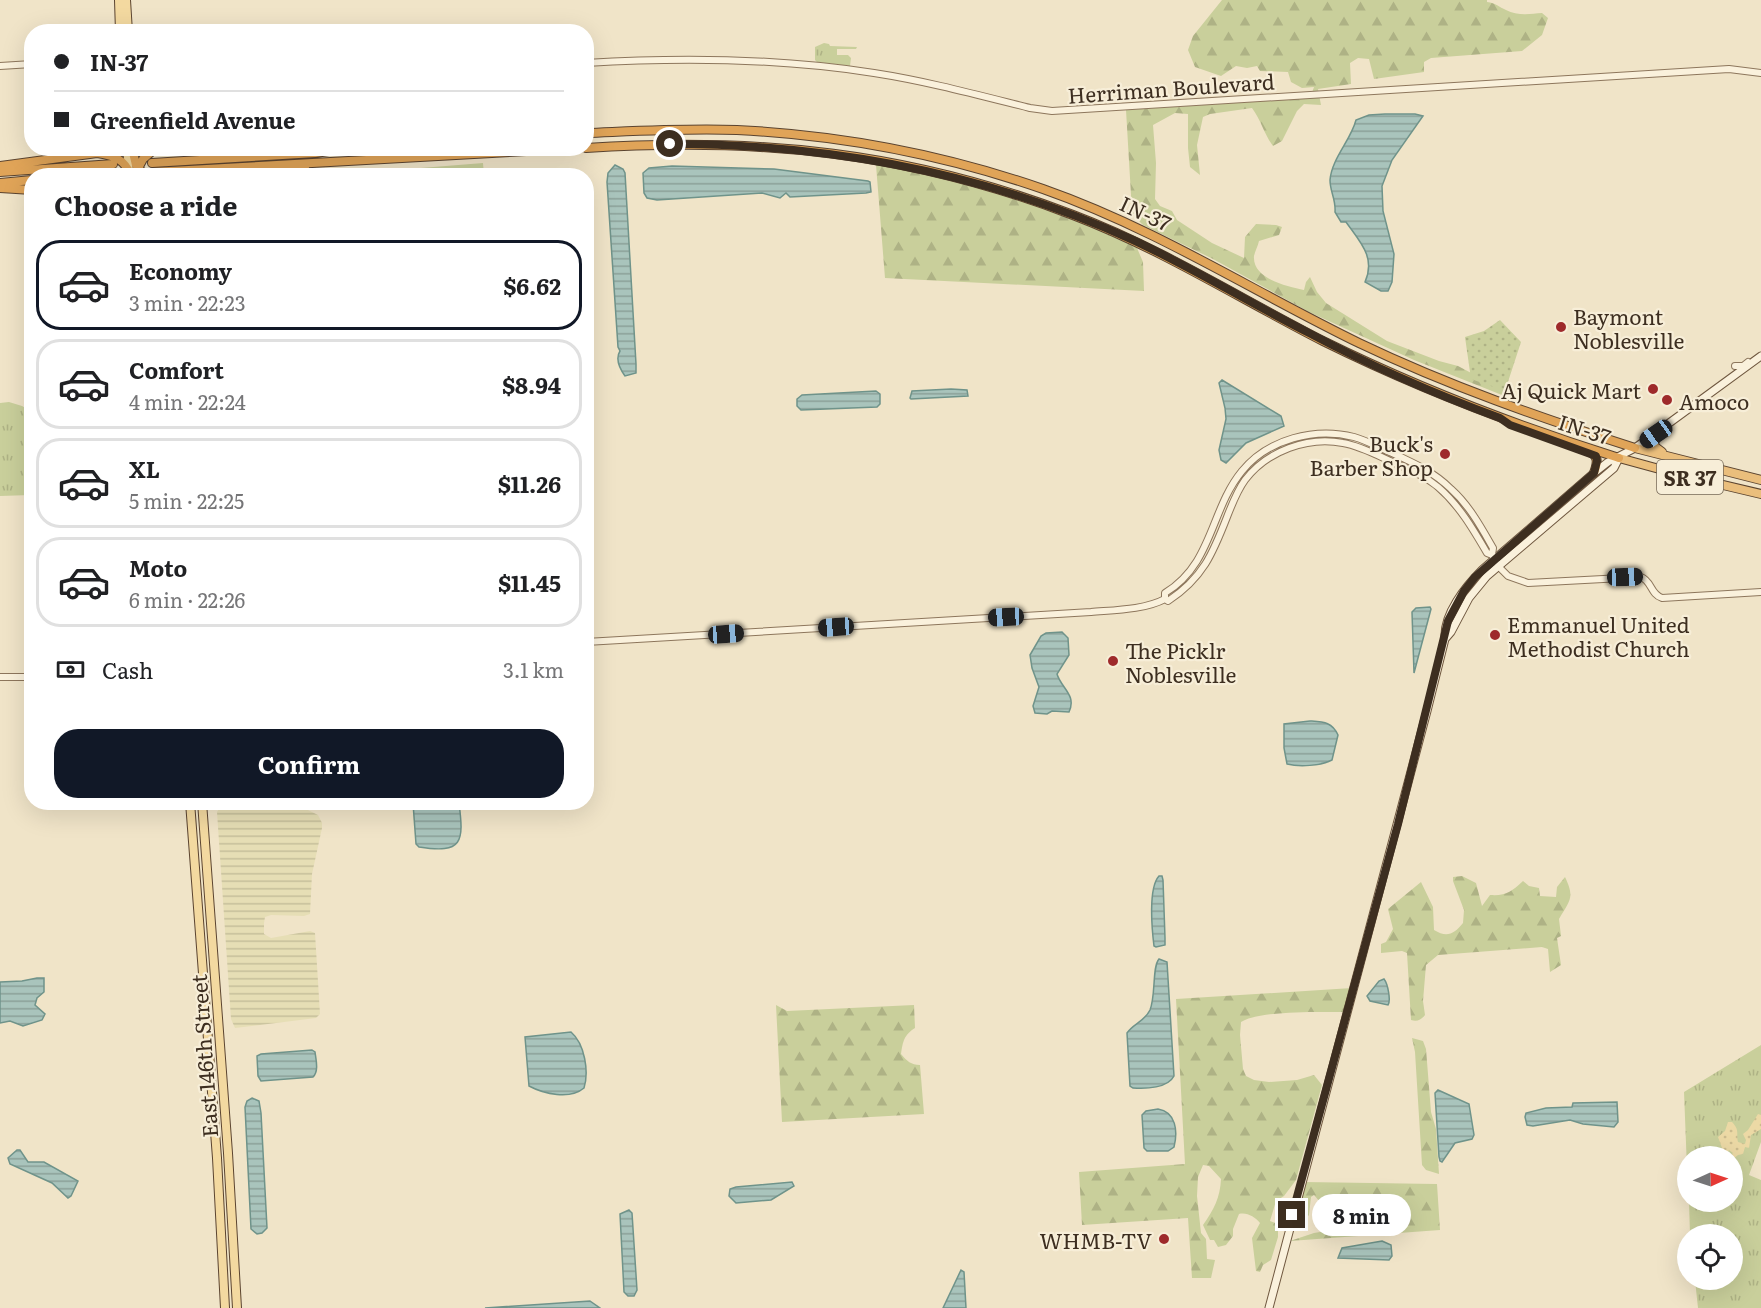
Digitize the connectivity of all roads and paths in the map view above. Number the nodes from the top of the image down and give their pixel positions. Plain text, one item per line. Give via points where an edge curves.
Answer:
1 (118, 0) edge
2 (126, 0) edge
3 (120, 24) edge
4 (128, 24) edge
5 (594, 63) edge
6 (24, 64) edge
7 (0, 66) edge
8 (1761, 73) edge
9 (594, 133) edge
10 (594, 148) edge
11 (75, 156) edge
12 (114, 156) edge
13 (146, 156) edge
14 (286, 156) edge
15 (455, 156) edge
16 (362, 162) junction
17 (113, 164) dead end
18 (0, 166) edge
19 (56, 168) edge
20 (128, 168) edge
21 (136, 168) edge
22 (169, 168) edge
23 (193, 168) edge
24 (314, 168) edge
25 (24, 170) edge
26 (0, 172) edge
27 (24, 181) edge
28 (0, 183) edge
29 (0, 188) edge
30 (24, 190) edge
31 (1761, 355) edge
32 (1735, 366) dead end
33 (1500, 418) junction
34 (1656, 434) junction
35 (1635, 448) junction
36 (1619, 458) junction
37 (1594, 473) junction
38 (1740, 475) junction
39 (1761, 480) edge
40 (1761, 494) edge
41 (1495, 560) junction
42 (1761, 592) edge
43 (594, 642) edge
44 (0, 677) edge
45 (24, 677) edge
46 (191, 810) edge
47 (203, 810) edge
48 (225, 1308) edge
49 (237, 1308) edge
50 (1269, 1308) edge

1 - 3 main road
2 - 4 main road
5 - 8 street, Herriman Boulevard via 705,59 811,65 907,79 1052,111 1729,69
6 - 7 street
9 - 35 highway, IN-37 / SR 37 via 701,130 804,135 884,147 993,173 1078,202 1150,233 1313,320 1423,372 1526,413
10 - 33 highway, IN-37 / SR 37 via 699,144 793,148 889,162 996,189 1134,241 1357,357
11 - 18 highway
12 - 20 highway
13 - 21 highway
14 - 22 highway
15 - 16 highway
16 - 23 highway
16 - 24 highway
17 - 19 highway
25 - 26 highway
27 - 28 highway
29 - 30 highway
31 - 32 street via 1743,366
31 - 34 main road
33 - 36 highway, IN-37 / SR 37
33 - 37 highway via 1594,454
34 - 35 main road
34 - 38 highway via 1654,446 1659,451
35 - 36 main road
35 - 38 highway, IN-37 / SR 37
36 - 37 main road
36 - 40 highway, IN-37 / SR 37
36 - 41 main road via 1614,468
37 - 41 main road
38 - 39 highway, IN-37 / SR 37
41 - 42 street via 1512,578 1531,583 1641,577 1662,598
41 - 43 street via 1458,508 1424,477 1357,446 1309,442 1279,452 1252,472 1235,496 1205,566 1168,601 1091,612
41 - 50 main road via 1445,639
44 - 45 street
46 - 48 main road, East 146th Street
47 - 49 main road, East 146th Street

